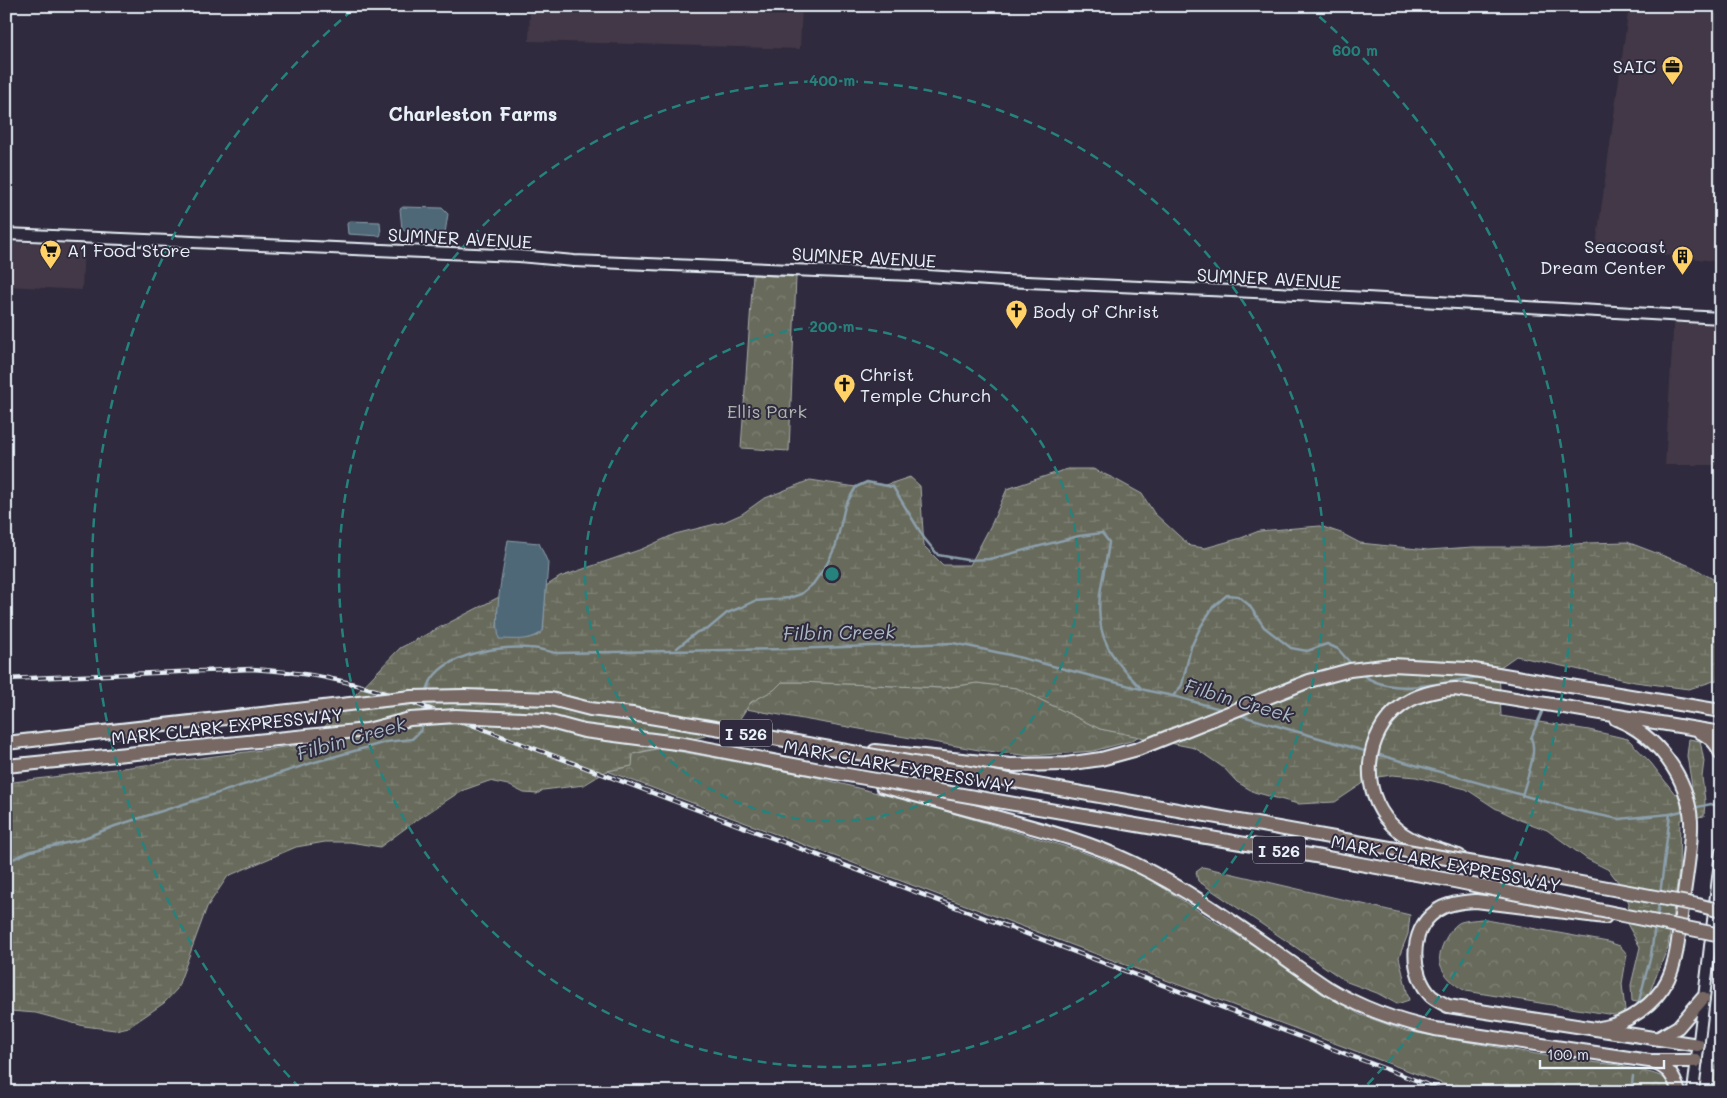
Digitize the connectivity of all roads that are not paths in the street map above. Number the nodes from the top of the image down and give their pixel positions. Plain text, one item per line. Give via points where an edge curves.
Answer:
1 (6, 234) edge
2 (1721, 318) edge
3 (1721, 701) edge
4 (1702, 707) junction
5 (1721, 711) edge
6 (1595, 712) junction
7 (1688, 729) junction
8 (1721, 733) edge
9 (6, 743) edge
10 (811, 744) junction
11 (1721, 754) edge
12 (6, 766) edge
13 (836, 773) junction
14 (1721, 852) edge
15 (1480, 864) junction
16 (1721, 911) edge
17 (1674, 925) junction
18 (1721, 935) edge
19 (1704, 998) junction
20 (1591, 1029) junction
21 (1659, 1038) junction
22 (1698, 1045) junction
23 (1649, 1061) junction
24 (1696, 1061) junction
25 (1679, 1092) edge
26 (1693, 1092) edge

1 - 2 street, SUMNER AVENUE via 912,275
3 - 4 highway
4 - 5 highway
4 - 10 highway, bridge via 1468,669 1392,665 1350,670 1310,681 1138,749 1066,764 997,765
6 - 7 highway
6 - 15 highway, bridge via 1455,689 1427,693 1401,706 1393,714 1371,753 1371,789 1382,813 1400,832 1417,842
6 - 20 highway via 1627,725 1656,746 1679,780 1691,822 1677,943 1668,979 1648,1004 1637,1012 1609,1027
7 - 8 highway
7 - 11 highway via 1711,738
9 - 10 highway, MARK CLARK EXPRESSWAY / I 526, bridge via 366,701 464,696 551,699 590,709
10 - 15 highway, MARK CLARK EXPRESSWAY / I 526, bridge
12 - 13 highway, MARK CLARK EXPRESSWAY / I 526, bridge via 367,730 410,719 456,716 543,720 584,731 684,744
13 - 17 highway, MARK CLARK EXPRESSWAY / I 526, bridge via 1336,860
13 - 23 highway, bridge via 1034,827 1116,856 1176,887 1346,999 1387,1016 1413,1024
14 - 19 street
15 - 16 highway, MARK CLARK EXPRESSWAY / I 526, bridge
17 - 18 highway, MARK CLARK EXPRESSWAY / I 526, bridge
17 - 20 highway, bridge via 1476,901 1457,903 1435,911 1421,927 1416,965 1432,997 1448,1006
19 - 21 highway via 1678,1027
19 - 22 street
20 - 21 highway
21 - 22 highway
22 - 24 street
23 - 24 highway
23 - 25 highway via 1670,1071
24 - 26 street

